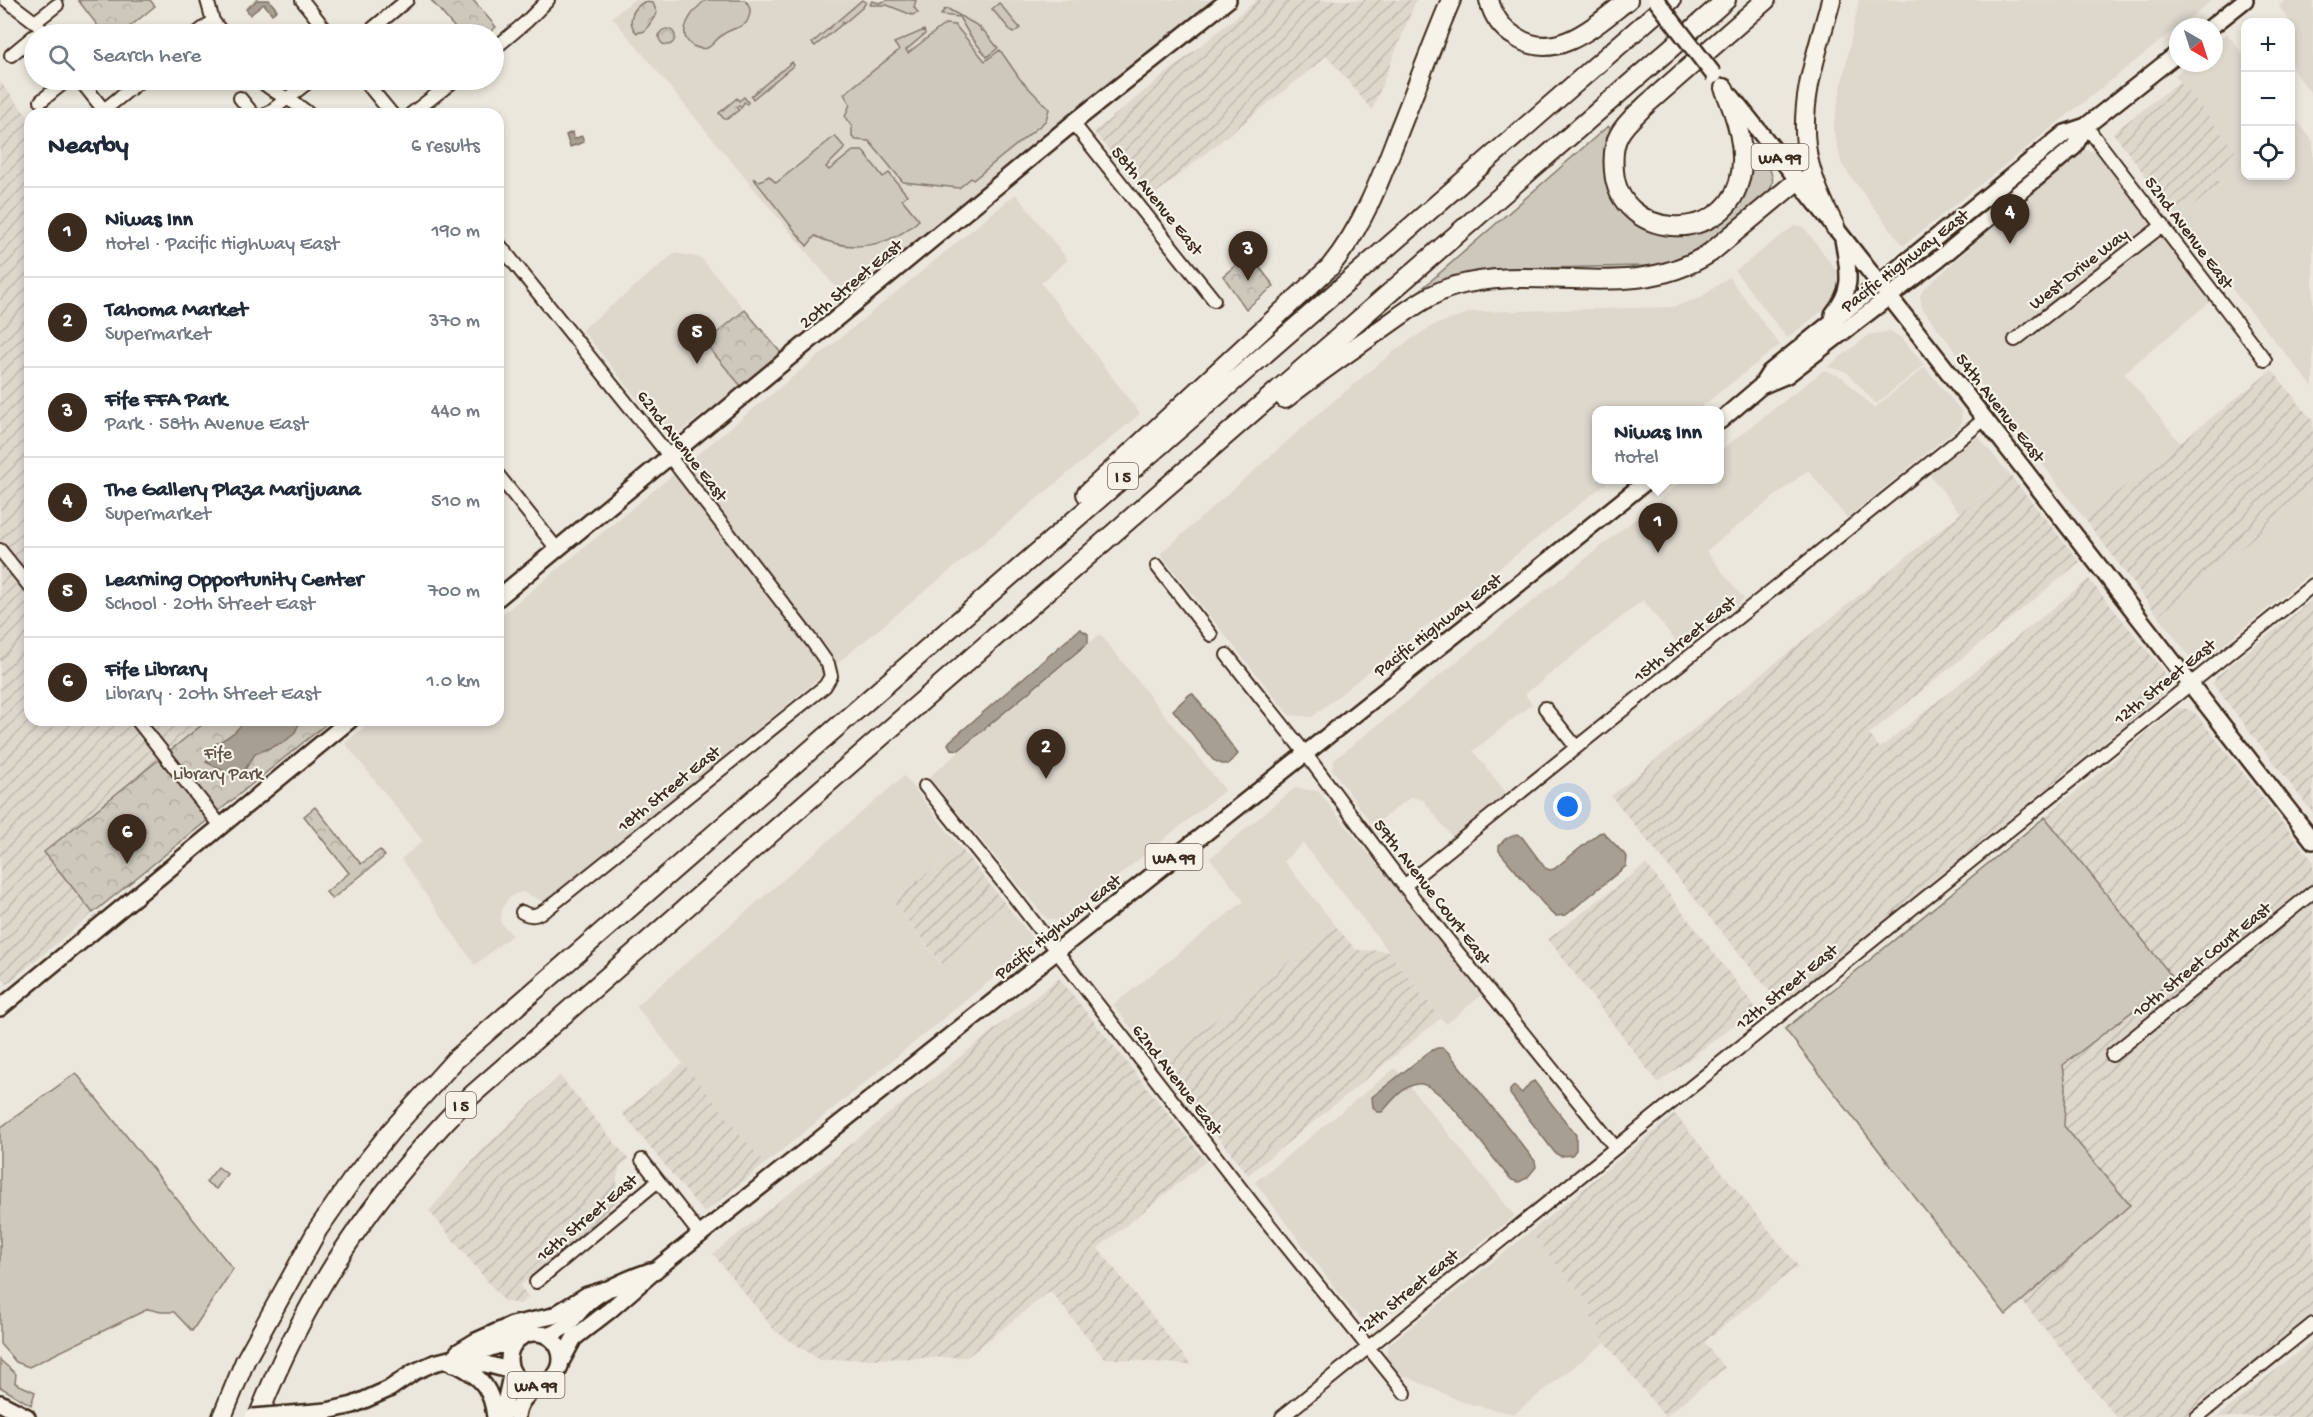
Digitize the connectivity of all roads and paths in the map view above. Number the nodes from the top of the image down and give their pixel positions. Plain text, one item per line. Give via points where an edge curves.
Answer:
1 (207, 0) edge
2 (407, 0) edge
3 (1228, 0) edge
4 (1450, 0) edge
5 (1489, 0) edge
6 (1628, 0) edge
7 (1656, 0) edge
8 (1671, 0) edge
9 (1726, 0) edge
10 (1766, 0) edge
11 (1831, 0) edge
12 (2244, 0) edge
13 (306, 1) edge
14 (12, 2) edge
15 (542, 2) edge
16 (57, 5) dead end
17 (2222, 18) edge
18 (213, 21) junction
19 (31, 24) edge
20 (44, 24) edge
21 (209, 24) edge
22 (215, 24) edge
23 (321, 24) edge
24 (378, 24) edge
25 (504, 41) edge
26 (24, 44) edge
27 (11, 56) dead end
28 (2169, 60) edge
29 (1719, 81) junction
30 (55, 90) edge
31 (88, 90) edge
32 (130, 90) edge
33 (272, 90) edge
34 (298, 90) edge
35 (372, 90) edge
36 (442, 90) edge
37 (240, 98) dead end
38 (287, 98) junction
39 (41, 101) dead end
40 (102, 108) edge
41 (110, 108) edge
42 (248, 108) edge
43 (274, 108) edge
44 (301, 108) edge
45 (387, 108) edge
46 (419, 108) edge
47 (1073, 123) junction
48 (2086, 126) junction
49 (1798, 180) junction
50 (2163, 225) junction
51 (1839, 231) junction
52 (504, 250) edge
53 (1880, 283) junction
54 (1890, 297) junction
55 (1214, 300) dead end
56 (1817, 333) junction
57 (2015, 340) dead end
58 (2265, 360) dead end
59 (1761, 386) junction
60 (1724, 418) edge
61 (1986, 418) junction
62 (670, 457) junction
63 (504, 483) edge
64 (1643, 484) edge
65 (1139, 510) junction
66 (557, 549) junction
67 (0, 550) edge
68 (1031, 556) junction
69 (1157, 566) dead end
70 (24, 580) edge
71 (2313, 585) edge
72 (504, 593) edge
73 (1211, 635) dead end
74 (1227, 655) dead end
75 (831, 676) joint
76 (2189, 684) junction
77 (1545, 708) dead end
78 (141, 726) edge
79 (343, 726) edge
80 (1576, 747) junction
81 (1305, 753) junction
82 (925, 786) dead end
83 (221, 826) junction
84 (2313, 841) edge
85 (1404, 886) junction
86 (2313, 892) edge
87 (522, 912) dead end
88 (1056, 951) junction
89 (0, 1008) edge
90 (2112, 1054) dead end
91 (1615, 1147) junction
92 (642, 1160) dead end
93 (658, 1180) junction
94 (701, 1236) junction
95 (658, 1268) junction
96 (536, 1281) dead end
97 (614, 1287) junction
98 (2313, 1324) edge
99 (547, 1336) junction
100 (520, 1338) junction
101 (1368, 1346) junction
102 (562, 1360) junction
103 (450, 1361) junction
104 (512, 1371) junction
105 (540, 1385) junction
106 (1405, 1393) dead end
107 (0, 1402) edge
108 (27, 1417) edge
109 (222, 1417) edge
110 (253, 1417) edge
111 (258, 1417) edge
112 (495, 1417) edge
113 (502, 1417) edge
114 (517, 1417) edge
115 (1282, 1417) edge
116 (2197, 1417) edge

1 - 18 street
2 - 24 street
3 - 47 main road, 20th Street East
4 - 68 highway via 1378,187 1342,252 1081,499
5 - 6 highway via 1494,15 1509,33 1530,45 1541,46 1579,36
7 - 29 main road, 54th Avenue East / WA 99, bridge
8 - 68 highway, I 5
9 - 65 highway, I 5
10 - 29 highway via 1647,104 1619,135 1614,156 1616,184 1624,200 1639,215 1659,225 1681,228 1713,216 1734,195 1742,170 1741,144 1733,107
11 - 51 highway via 1808,90 1805,131 1812,172
12 - 17 main road
13 - 23 street
14 - 19 street
15 - 25 street via 531,18
16 - 20 street
18 - 21 street
18 - 22 street
26 - 27 street
28 - 48 main road, Pacific Highway East
29 - 49 main road, 54th Avenue East / WA 99
30 - 39 street
31 - 40 street
32 - 41 street
33 - 38 street
34 - 38 street
35 - 45 street
36 - 46 street
37 - 42 street
38 - 43 street
38 - 44 street
47 - 55 street, 58th Avenue East
47 - 62 main road, 20th Street East
48 - 50 street, 52nd Avenue East
48 - 53 main road, Pacific Highway East via 2065,133
48 - 54 main road, Pacific Highway East via 2074,147
49 - 51 main road, 54th Avenue East / WA 99
49 - 65 highway via 1710,253 1665,274 1619,279 1513,279 1441,290 1301,386
50 - 57 street, West Drive Way
50 - 58 street, 52nd Avenue East
51 - 53 main road, 54th Avenue East / WA 99
51 - 56 main road via 1849,284 1843,302
52 - 62 street, 62nd Avenue East
53 - 54 main road, 54th Avenue East
53 - 56 main road, Pacific Highway East
54 - 59 main road, Pacific Highway East via 1787,375
54 - 61 main road, 54th Avenue East
56 - 59 main road, Pacific Highway East via 1770,372
59 - 60 main road, Pacific Highway East
61 - 76 main road, 54th Avenue East
61 - 80 street, 15th Street East
62 - 66 main road, 20th Street East
62 - 75 street, 62nd Avenue East via 820,652
63 - 66 street
64 - 81 main road, Pacific Highway East / WA 99
65 - 111 highway, I 5 via 464,1102 429,1137 339,1254 293,1337
66 - 72 main road, 20th Street East
67 - 70 street
68 - 109 highway, I 5 via 455,1060 420,1097 352,1180 318,1229 245,1361
69 - 73 street
71 - 76 street, 12th Street East
74 - 81 street, 59th Avenue Court East
75 - 87 street, 18th Street East via 825,686 547,909 537,916
76 - 84 main road, 54th Avenue East
76 - 91 street, 12th Street East
77 - 80 street
78 - 83 street
79 - 83 main road
80 - 85 street, 15th Street East
81 - 85 street, 59th Avenue Court East
81 - 88 main road, Pacific Highway East / WA 99
82 - 88 street, 62nd Avenue East
83 - 89 main road
85 - 91 street, 59th Avenue Court East
86 - 90 street, 10th Street Court East
88 - 94 main road, Pacific Highway East / WA 99
88 - 101 street, 62nd Avenue East
91 - 101 street, 12th Street East
92 - 93 street
93 - 94 street
93 - 96 street, 16th Street East
94 - 95 main road, Pacific Highway East / WA 99
95 - 97 main road, Pacific Highway East / WA 99
95 - 102 main road, Pacific Highway East / WA 99 via 574,1338
97 - 99 main road, Pacific Highway East / WA 99 via 590,1301 567,1326
97 - 103 main road via 587,1295 553,1316 485,1336
98 - 116 street
99 - 100 main road, WA 99 via 535,1333
99 - 102 main road, WA 99 via 559,1348
100 - 103 main road
100 - 104 main road, WA 99 via 510,1356
101 - 106 street, 62nd Avenue East
101 - 115 street, 12th Street East
102 - 105 main road, WA 99 via 555,1376
103 - 104 main road
103 - 110 main road, bridge via 414,1372 363,1401 327,1411
103 - 112 main road via 471,1371 486,1385
104 - 105 main road, WA 99 via 523,1382
104 - 113 main road, WA 99
105 - 114 main road, WA 99 via 523,1399
107 - 108 main road

